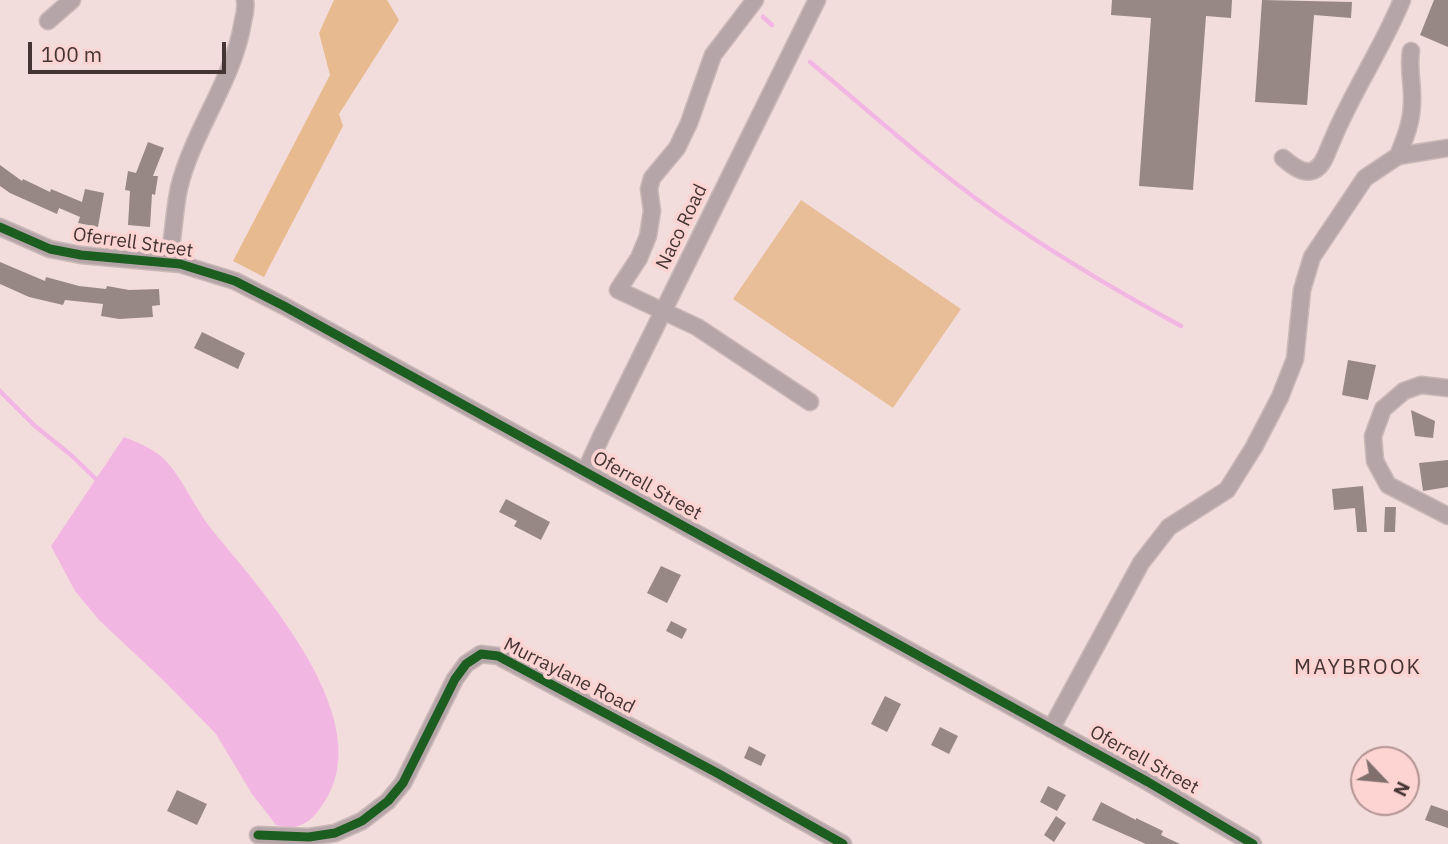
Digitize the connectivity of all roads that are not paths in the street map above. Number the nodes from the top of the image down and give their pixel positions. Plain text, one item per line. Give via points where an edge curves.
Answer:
1 (72, 0) edge
2 (245, 0) edge
3 (755, 0) edge
4 (817, 0) edge
5 (1402, 0) edge
6 (48, 21) dead end
7 (1411, 51) dead end
8 (1448, 148) edge
9 (1398, 156) junction
10 (1283, 158) dead end
11 (0, 226) edge
12 (169, 263) junction
13 (663, 312) junction
14 (1448, 388) edge
15 (810, 402) dead end
16 (585, 472) junction
17 (1448, 516) edge
18 (1051, 729) junction
19 (258, 835) dead end
20 (843, 844) edge
21 (1254, 844) edge

1 - 6 street
2 - 12 street via 241,35 180,187
3 - 13 street via 713,55 677,148 653,178 648,236 618,290
4 - 13 street, Naco Road
5 - 10 street via 1324,160 1307,172
7 - 9 street via 1410,127
8 - 9 street
9 - 18 street via 1365,178 1312,257 1302,290 1295,359 1254,447 1227,490 1169,527 1141,563
11 - 12 street, Oferrell Street via 50,250
12 - 16 street, Oferrell Street via 235,281
13 - 15 street via 697,327
13 - 16 street, Naco Road
14 - 17 street via 1421,385 1404,391 1383,409 1373,436 1375,461 1388,485
16 - 18 street, Oferrell Street
18 - 21 street, Oferrell Street
19 - 20 street, Murraylane Road via 335,833 362,821 388,801 403,783 455,679 481,654 498,656

